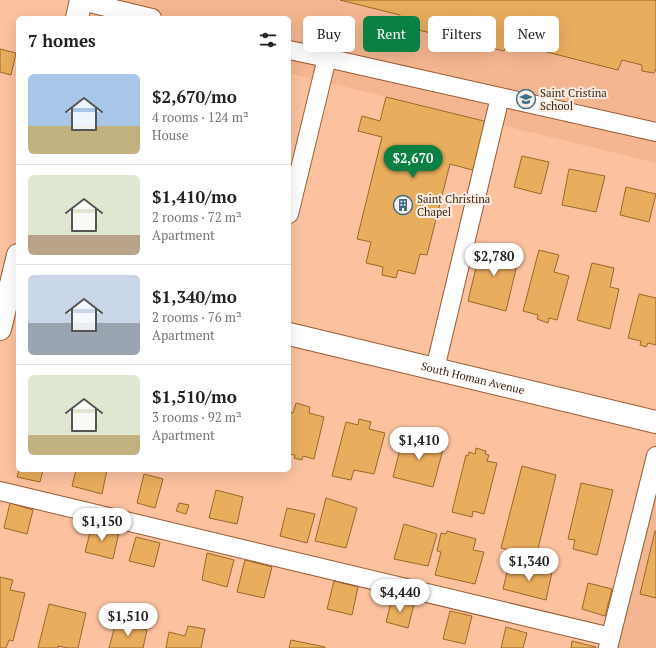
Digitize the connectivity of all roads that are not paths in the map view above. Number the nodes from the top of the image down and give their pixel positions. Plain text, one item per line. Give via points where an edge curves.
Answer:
1 (79, 6) edge
2 (140, 16) edge
3 (291, 50) edge
4 (327, 58) junction
5 (500, 97) junction
6 (656, 132) edge
7 (291, 206) edge
8 (13, 264) edge
9 (0, 329) edge
10 (291, 334) edge
11 (435, 369) junction
12 (656, 422) edge
13 (656, 456) edge
14 (0, 491) edge
15 (609, 642) edge

1 - 2 lane
3 - 4 lane
4 - 5 lane
4 - 7 lane
5 - 6 lane
5 - 11 lane
8 - 9 street
10 - 11 street, South Homan Avenue
11 - 12 street, South Homan Avenue
13 - 15 lane
14 - 15 lane

